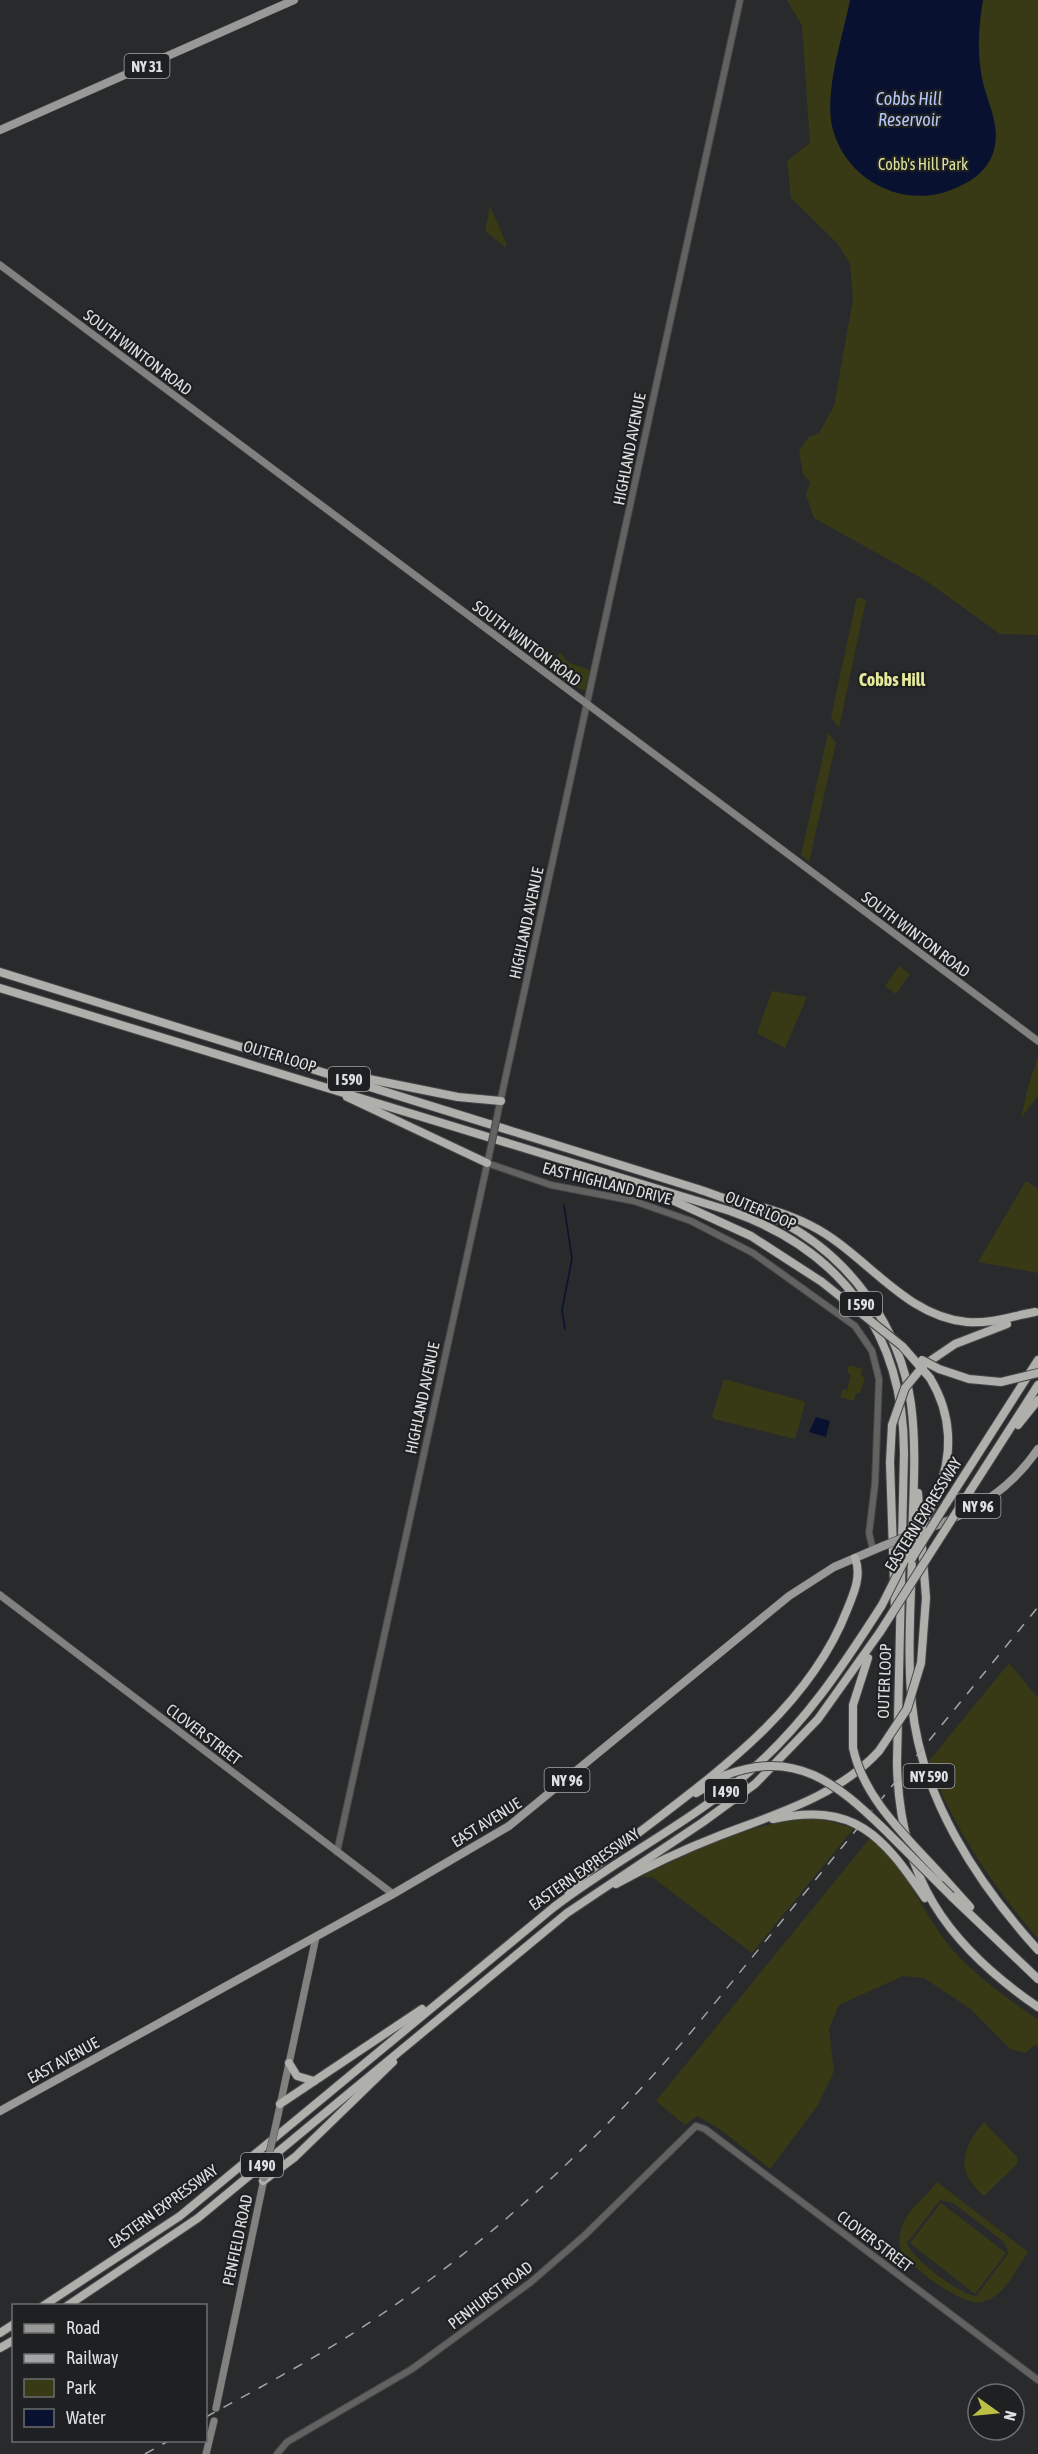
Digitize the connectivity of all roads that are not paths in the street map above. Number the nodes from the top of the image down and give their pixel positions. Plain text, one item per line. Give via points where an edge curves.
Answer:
1 (294, 0) edge
2 (740, 0) edge
3 (0, 130) edge
4 (0, 265) edge
5 (588, 705) junction
6 (0, 972) edge
7 (0, 988) edge
8 (1038, 1041) edge
9 (320, 1070) junction
10 (317, 1083) junction
11 (501, 1101) junction
12 (487, 1163) junction
13 (608, 1174) junction
14 (698, 1189) junction
15 (1036, 1311) edge
16 (895, 1340) junction
17 (1038, 1360) edge
18 (1038, 1373) edge
19 (1038, 1385) edge
20 (1038, 1400) edge
21 (914, 1438) junction
22 (1038, 1449) edge
23 (989, 1461) junction
24 (873, 1550) junction
25 (855, 1557) junction
26 (911, 1571) joint
27 (902, 1586) joint
28 (0, 1595) edge
29 (882, 1605) junction
30 (880, 1632) junction
31 (898, 1699) junction
32 (645, 1829) junction
33 (737, 1829) junction
34 (337, 1852) junction
35 (393, 1894) junction
36 (559, 1918) junction
37 (525, 1929) junction
38 (316, 1937) junction
39 (958, 1940) junction
40 (1038, 1948) edge
41 (1014, 1956) junction
42 (1038, 1979) edge
43 (455, 1988) junction
44 (1038, 2007) edge
45 (446, 2012) junction
46 (289, 2063) junction
47 (314, 2081) junction
48 (280, 2104) junction
49 (0, 2111) edge
50 (696, 2126) joint
51 (264, 2180) junction
52 (46, 2304) edge
53 (70, 2304) edge
54 (1038, 2380) edge
55 (216, 2408) dead end
56 (214, 2421) dead end
57 (206, 2454) edge
58 (277, 2454) edge

1 - 3 main road, NY 31
2 - 5 street, HIGHLAND AVENUE via 659,361
4 - 5 main road, SOUTH WINTON ROAD
5 - 8 main road, SOUTH WINTON ROAD
5 - 11 street, HIGHLAND AVENUE
6 - 9 highway, OUTER LOOP / I 590
7 - 10 highway, OUTER LOOP / I 590
9 - 11 highway via 458,1097
9 - 14 highway, OUTER LOOP / I 590
10 - 12 highway
10 - 13 highway, OUTER LOOP / I 590
11 - 12 street, HIGHLAND AVENUE, bridge
12 - 24 street, EAST HIGHLAND DRIVE via 552,1185 634,1202 691,1221 753,1253 855,1326 872,1352 879,1379 869,1533
12 - 34 street, HIGHLAND AVENUE
13 - 16 highway, bridge via 732,1226 788,1258
13 - 27 highway, OUTER LOOP / I 590 via 773,1228 819,1258 862,1306 888,1354 901,1408
14 - 15 highway via 771,1209 811,1226 840,1244 908,1299 937,1315 982,1323
14 - 21 highway, OUTER LOOP / I 590 via 784,1222 828,1253 854,1279 881,1317 900,1358
15 - 31 highway, bridge via 955,1344 924,1365 901,1397 892,1425 890,1457
16 - 18 highway, bridge via 939,1369 969,1379 1001,1382
16 - 29 highway, bridge via 930,1378 942,1404 948,1431 947,1461 936,1498
17 - 29 highway, EASTERN EXPRESSWAY / I 490, bridge
19 - 23 highway, EASTERN EXPRESSWAY / I 490
20 - 23 highway
21 - 26 highway, OUTER LOOP / I 590
21 - 33 highway, bridge via 926,1587 921,1664 908,1709 879,1751 861,1769 834,1787
22 - 24 main road, EAST AVENUE / NY 96, bridge via 1020,1473 964,1514
23 - 30 highway, EASTERN EXPRESSWAY / I 490, bridge
24 - 25 main road, EAST AVENUE / NY 96
25 - 32 highway via 858,1574 848,1607 827,1652 806,1684 760,1733
25 - 35 main road, EAST AVENUE / NY 96 via 781,1601 518,1820
26 - 40 highway, OUTER LOOP / NY 590 via 911,1696 920,1750 956,1835 990,1890
27 - 31 highway, OUTER LOOP / NY 590
28 - 34 main road, CLOVER STREET
29 - 37 highway, EASTERN EXPRESSWAY / I 490 via 820,1698 757,1765
30 - 36 highway, EASTERN EXPRESSWAY / I 490 via 824,1712 769,1772 718,1812
30 - 41 highway, bridge via 855,1695 851,1720 861,1773 876,1800
31 - 39 highway, OUTER LOOP / NY 590 via 898,1791 905,1836 924,1887
32 - 37 highway
32 - 41 highway, bridge via 726,1775 754,1767 801,1770 826,1780 856,1802
33 - 36 highway via 630,1876
33 - 39 highway via 774,1818 807,1814 837,1817 864,1828 897,1857
34 - 35 main road, CLOVER STREET
35 - 38 main road, EAST AVENUE / NY 96
36 - 45 highway, EASTERN EXPRESSWAY / I 490
37 - 43 highway, EASTERN EXPRESSWAY / I 490
38 - 46 main road, PENFIELD ROAD
38 - 49 main road, EAST AVENUE / NY 96
39 - 44 highway, OUTER LOOP / NY 590 via 991,1973
41 - 42 highway
43 - 47 highway
43 - 52 highway, EASTERN EXPRESSWAY / I 490 via 180,2216
45 - 51 highway via 295,2157
45 - 53 highway, EASTERN EXPRESSWAY / I 490 via 198,2218
46 - 47 highway via 297,2076
46 - 48 main road, PENFIELD ROAD
47 - 48 highway
48 - 51 main road, PENFIELD ROAD, bridge
50 - 54 street, CLOVER STREET
50 - 58 street, PENHURST ROAD via 531,2282 412,2369 287,2442
51 - 55 main road, PENFIELD ROAD
56 - 57 main road

